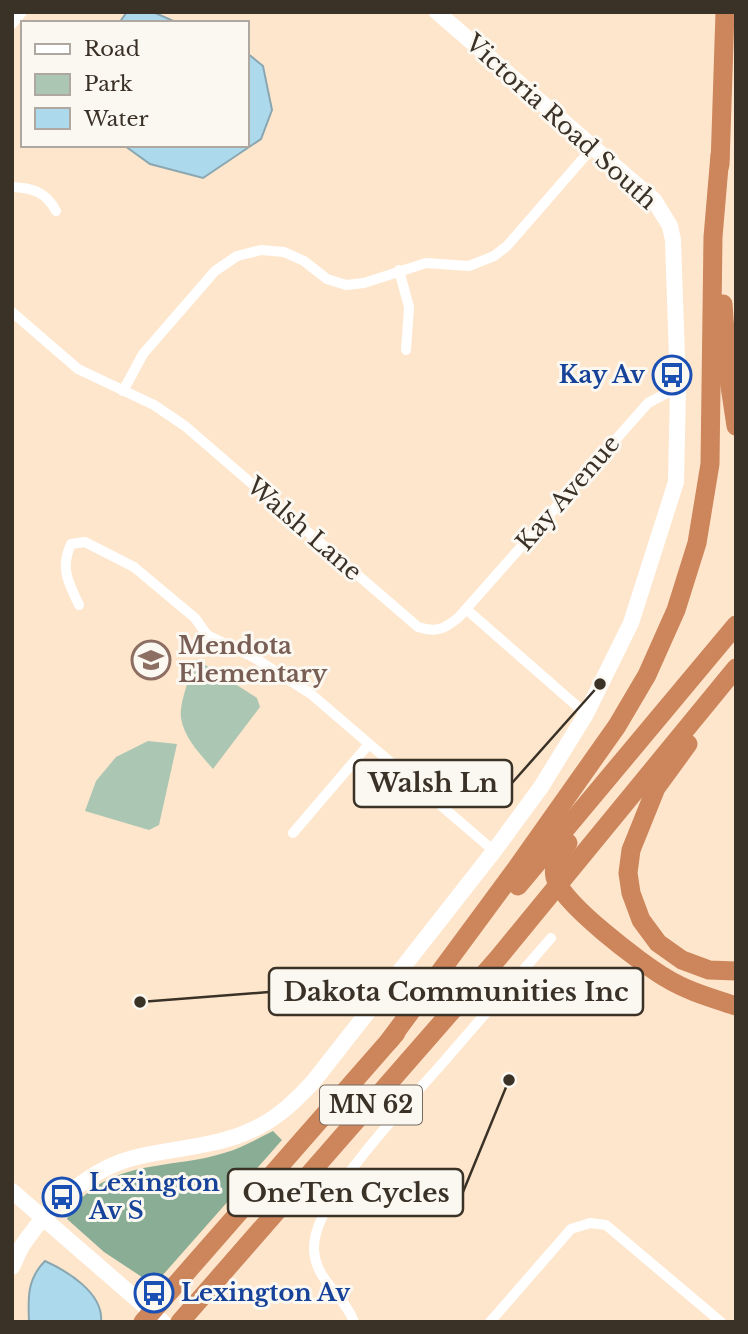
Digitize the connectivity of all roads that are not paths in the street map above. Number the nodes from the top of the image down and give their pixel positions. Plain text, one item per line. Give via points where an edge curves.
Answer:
1 (22, 12) edge
2 (437, 12) edge
3 (725, 12) edge
4 (12, 24) edge
5 (593, 148) junction
6 (720, 155) junction
7 (12, 187) edge
8 (56, 211) dead end
9 (399, 270) junction
10 (12, 312) edge
11 (406, 350) dead end
12 (678, 387) junction
13 (123, 391) junction
14 (736, 426) edge
15 (79, 605) dead end
16 (466, 609) junction
17 (736, 625) edge
18 (736, 668) edge
19 (736, 681) edge
20 (586, 714) junction
21 (657, 719) junction
22 (369, 744) junction
23 (293, 833) dead end
24 (494, 851) junction
25 (558, 884) junction
26 (551, 938) dead end
27 (736, 971) edge
28 (736, 1006) edge
29 (389, 1041) junction
30 (12, 1191) edge
31 (44, 1219) junction
32 (12, 1267) edge
33 (153, 1319) edge
34 (495, 1320) edge
35 (180, 1322) edge
36 (354, 1322) edge
37 (721, 1322) edge

1 - 4 street
2 - 5 street, Victoria Road South
3 - 6 highway
5 - 9 street via 494,256 469,266 426,263
5 - 12 street, Victoria Road South via 654,201 670,226
6 - 14 highway via 720,264
6 - 29 highway via 713,237 710,464 697,543 676,610 617,726
7 - 8 street via 32,188 50,200
9 - 11 street via 409,307
9 - 13 street via 346,285 327,279 284,252 261,250 237,256 215,271 143,354
10 - 13 street, Walsh Lane via 78,369
12 - 16 street, Kay Avenue via 648,403
12 - 20 street, Victoria Road South via 676,482 631,623
13 - 16 street, Walsh Lane via 185,426 418,627 440,631
15 - 22 street via 64,559 71,544 85,542 134,566 195,618 207,635 253,657 311,694
16 - 20 street
17 - 21 highway, MN 62
18 - 25 highway, MN 62
19 - 27 highway via 656,788 631,850 628,873 640,920 659,943 682,960 709,970
20 - 24 street, Victoria Road South
21 - 25 highway via 555,862
21 - 29 highway, MN 62
22 - 23 street
22 - 24 street
24 - 31 street, Victoria Road South via 288,1108 230,1139 134,1158 106,1169 81,1184
25 - 28 highway via 598,925 666,979
25 - 35 highway, MN 62
26 - 36 street via 356,1162 318,1226 316,1264
29 - 33 highway, MN 62
30 - 31 street
31 - 32 street, Victoria Road South via 23,1244
31 - 33 street
34 - 37 street via 571,1229 590,1223 606,1225

